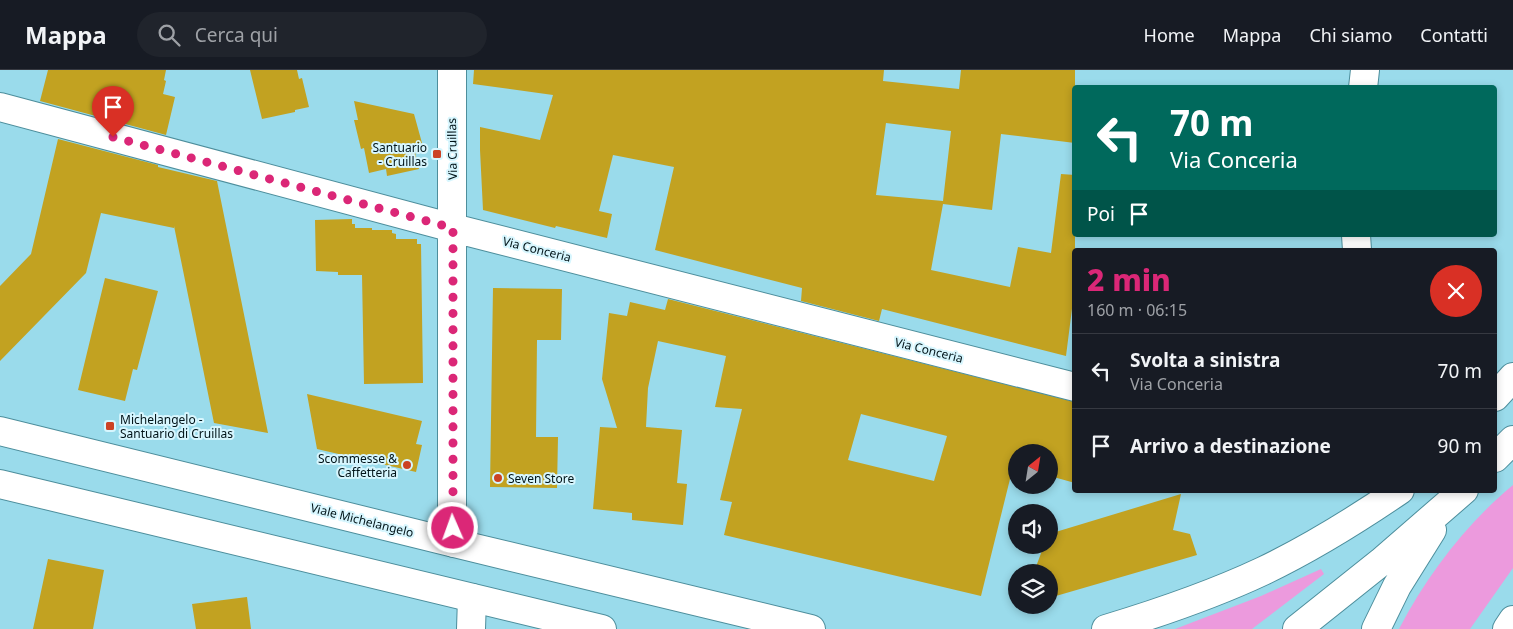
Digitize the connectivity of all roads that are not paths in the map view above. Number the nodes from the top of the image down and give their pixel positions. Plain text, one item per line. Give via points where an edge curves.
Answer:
1 (452, 70) edge
2 (1365, 70) edge
3 (1363, 85) edge
4 (0, 107) edge
5 (453, 228) junction
6 (1513, 377) edge
7 (1072, 386) edge
8 (1497, 395) edge
9 (0, 431) edge
10 (1513, 440) edge
11 (1513, 453) edge
12 (1497, 456) edge
13 (1497, 463) edge
14 (0, 484) edge
15 (1395, 493) edge
16 (1461, 493) edge
17 (1461, 493) edge
18 (454, 543) junction
19 (472, 598) junction
20 (1513, 620) edge
21 (471, 629) edge
22 (602, 629) edge
23 (811, 629) edge
24 (1106, 629) edge
25 (1297, 629) edge
26 (1376, 629) edge
27 (1507, 629) edge

1 - 5 street, Via Cruillas
2 - 3 street
4 - 5 street, Via Conceria
5 - 7 street, Via Conceria
5 - 18 street, Via Cruillas
6 - 8 street
9 - 18 street, Viale Michelangelo
10 - 12 street
11 - 13 street
14 - 19 street
15 - 24 street via 1329,536 1263,571 1200,597
16 - 25 street
17 - 26 street via 1410,562
18 - 23 street, Viale Michelangelo
19 - 21 street
19 - 22 street
20 - 27 street

